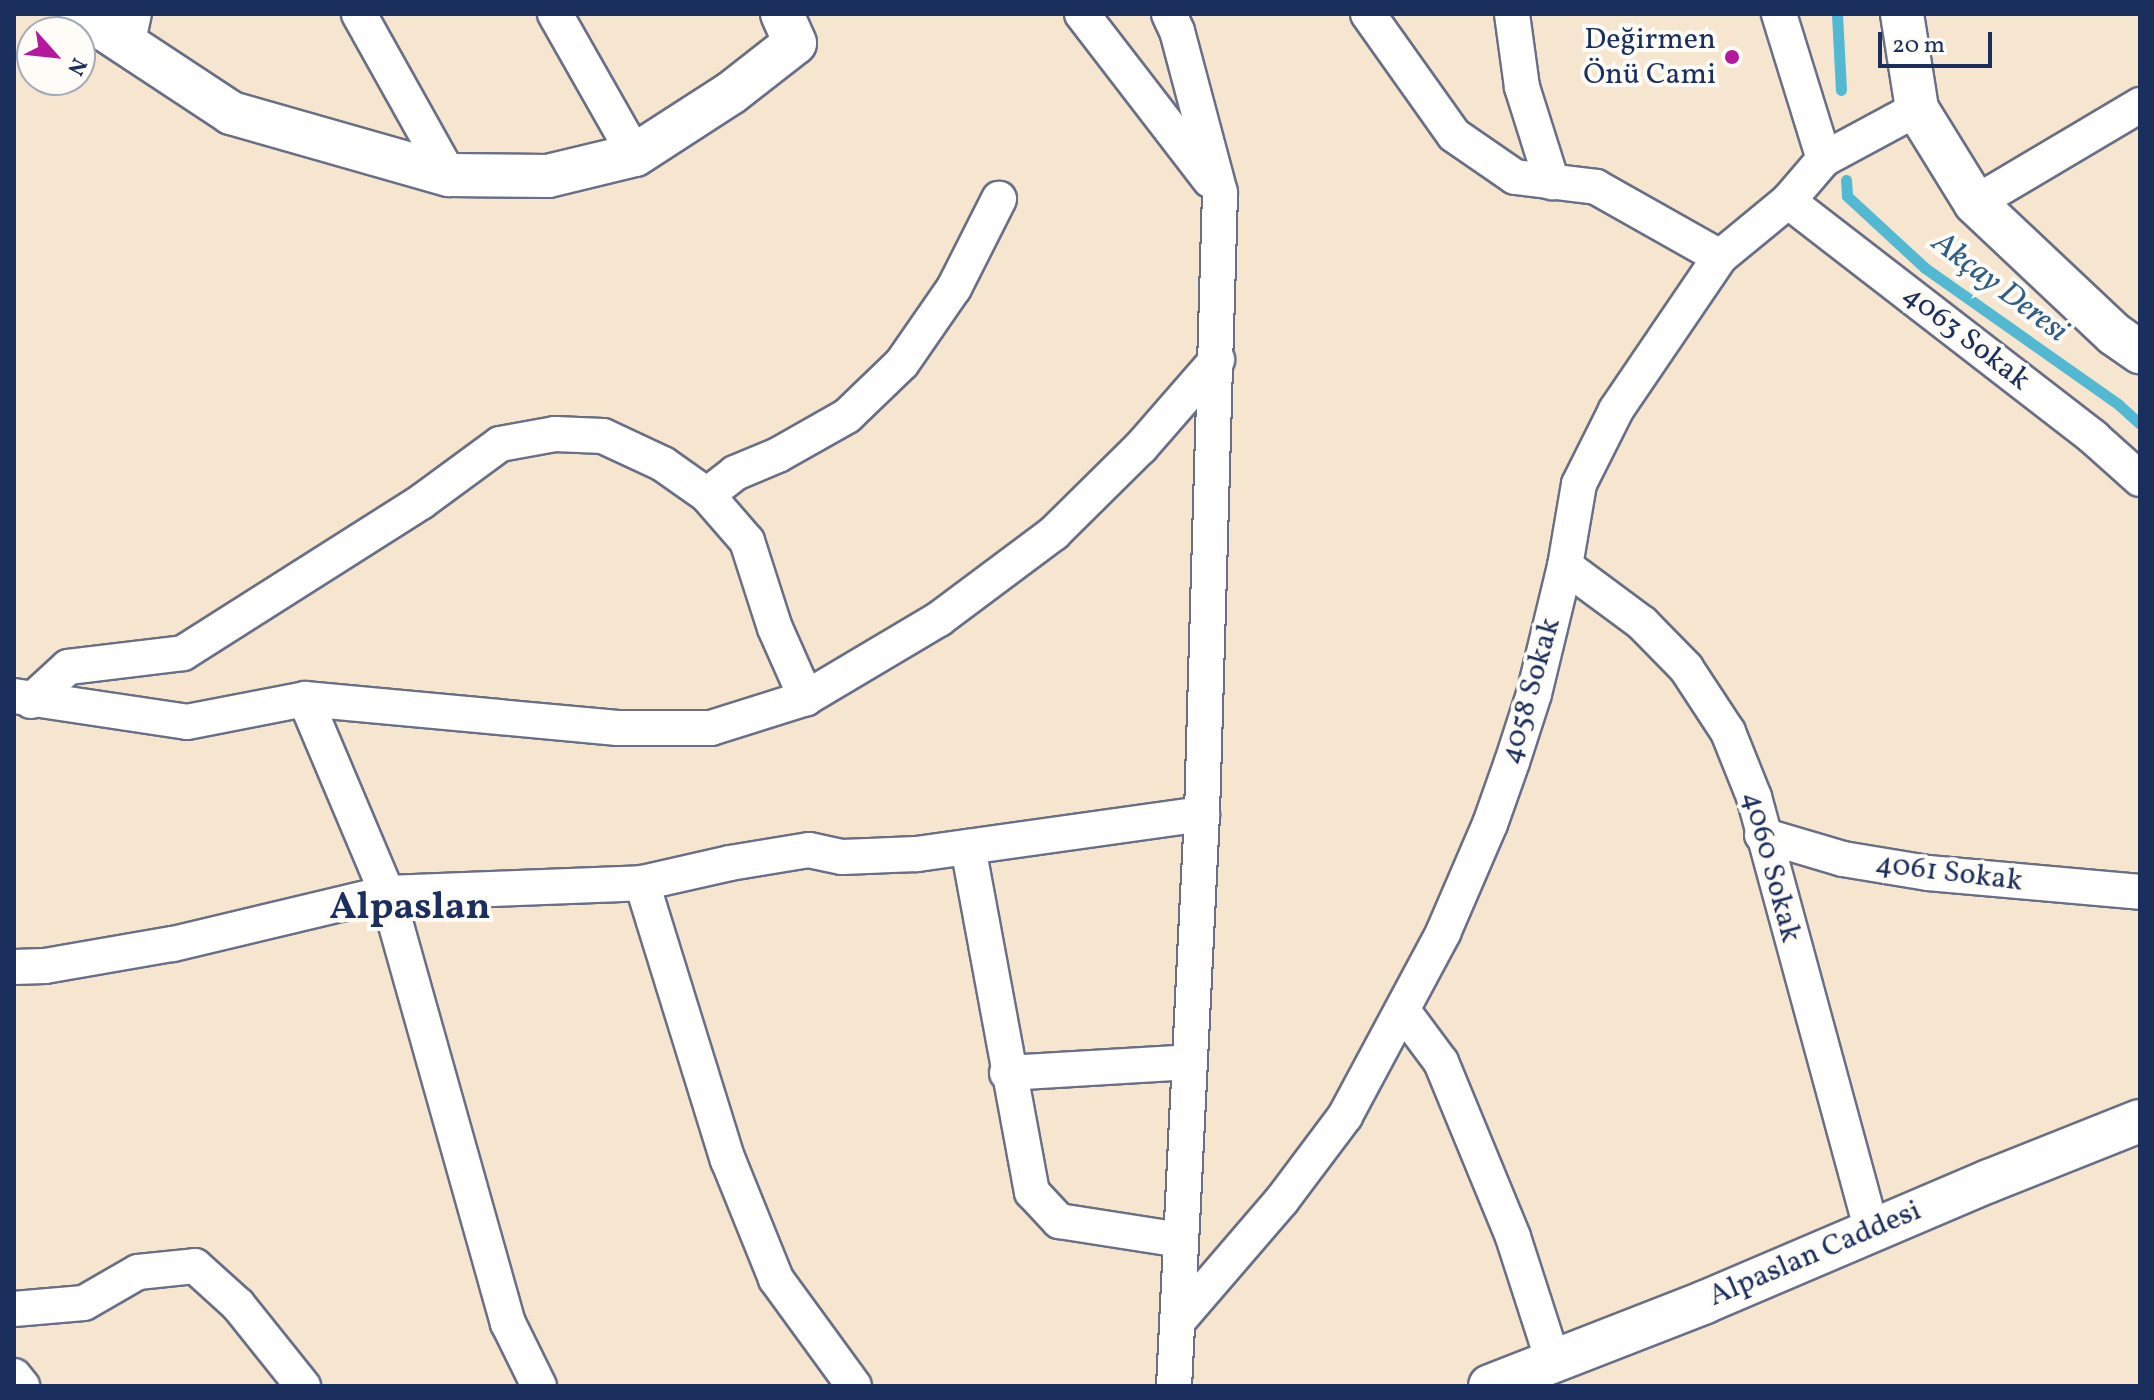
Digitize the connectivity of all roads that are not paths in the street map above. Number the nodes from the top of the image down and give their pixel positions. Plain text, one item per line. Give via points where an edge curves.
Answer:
1 (81, 14) edge
2 (359, 14) edge
3 (555, 14) edge
4 (782, 14) edge
5 (1082, 14) edge
6 (1169, 14) edge
7 (1368, 14) edge
8 (1512, 14) edge
9 (1779, 14) edge
10 (1902, 14) edge
11 (130, 30) edge
12 (2140, 105) edge
13 (1917, 109) junction
14 (635, 155) junction
15 (1824, 159) junction
16 (449, 175) junction
17 (1552, 182) junction
18 (1220, 193) junction
19 (999, 199) dead end
20 (1788, 201) junction
21 (1975, 203) junction
22 (1720, 257) junction
23 (2140, 352) edge
24 (1217, 360) junction
25 (2140, 479) edge
26 (707, 495) junction
27 (1565, 566) junction
28 (806, 698) junction
29 (22, 699) edge
30 (305, 699) junction
31 (1202, 814) junction
32 (1762, 835) junction
33 (968, 847) junction
34 (642, 883) junction
35 (2140, 892) edge
36 (387, 893) junction
37 (14, 967) edge
38 (1403, 1011) junction
39 (1190, 1062) junction
40 (1007, 1073) junction
41 (2140, 1121) edge
42 (1872, 1231) junction
43 (1181, 1240) junction
44 (14, 1309) edge
45 (1178, 1321) junction
46 (14, 1376) edge
47 (1523, 1377) edge
48 (22, 1386) edge
49 (303, 1386) edge
50 (539, 1386) edge
51 (854, 1386) edge
52 (1174, 1386) edge

1 - 11 street
2 - 16 street
3 - 14 street
4 - 14 street via 795,43 731,93
5 - 18 street
6 - 18 street
7 - 17 street via 1454,135 1515,177
8 - 17 street via 1522,87
9 - 15 street
10 - 13 street
11 - 16 street via 231,113
12 - 21 street
13 - 15 street, 4058 Sokak
13 - 21 street
14 - 16 street via 548,176
15 - 20 street, 4058 Sokak
17 - 22 street via 1596,187
18 - 24 street
19 - 26 street via 954,288 902,363 847,416 735,473
20 - 22 street, 4058 Sokak
20 - 25 street, 4063 Sokak via 2082,428
21 - 23 street via 2114,334
22 - 27 street, 4058 Sokak via 1660,341 1579,484
24 - 28 street via 1141,447 1054,533 939,619
24 - 31 street
26 - 28 street via 747,541 775,628
26 - 29 street via 663,464 603,436 555,434 500,444 421,502 183,653 68,667
27 - 32 street, 4060 Sokak via 1642,623 1686,668 1728,732 1754,797
27 - 38 street, 4058 Sokak via 1534,694 1495,811
28 - 30 street via 711,728 618,728
29 - 30 street via 187,722
30 - 36 street
31 - 33 street
31 - 39 street
32 - 35 street, 4061 Sokak via 1843,859 1928,873
32 - 42 street, 4060 Sokak
33 - 34 street via 842,857 809,850
33 - 40 street
34 - 36 street
34 - 51 street via 728,1160 776,1279
36 - 37 street via 173,944
36 - 50 street via 508,1323
38 - 45 street, 4058 Sokak via 1331,1135
38 - 47 street via 1441,1062 1513,1237
39 - 40 street
39 - 43 street
40 - 43 street via 1032,1192 1059,1221
41 - 42 street, Alpaslan Caddesi
42 - 47 street, Alpaslan Caddesi
43 - 45 street
44 - 49 street via 84,1303 138,1272 195,1266 238,1305
45 - 52 street
46 - 48 street

